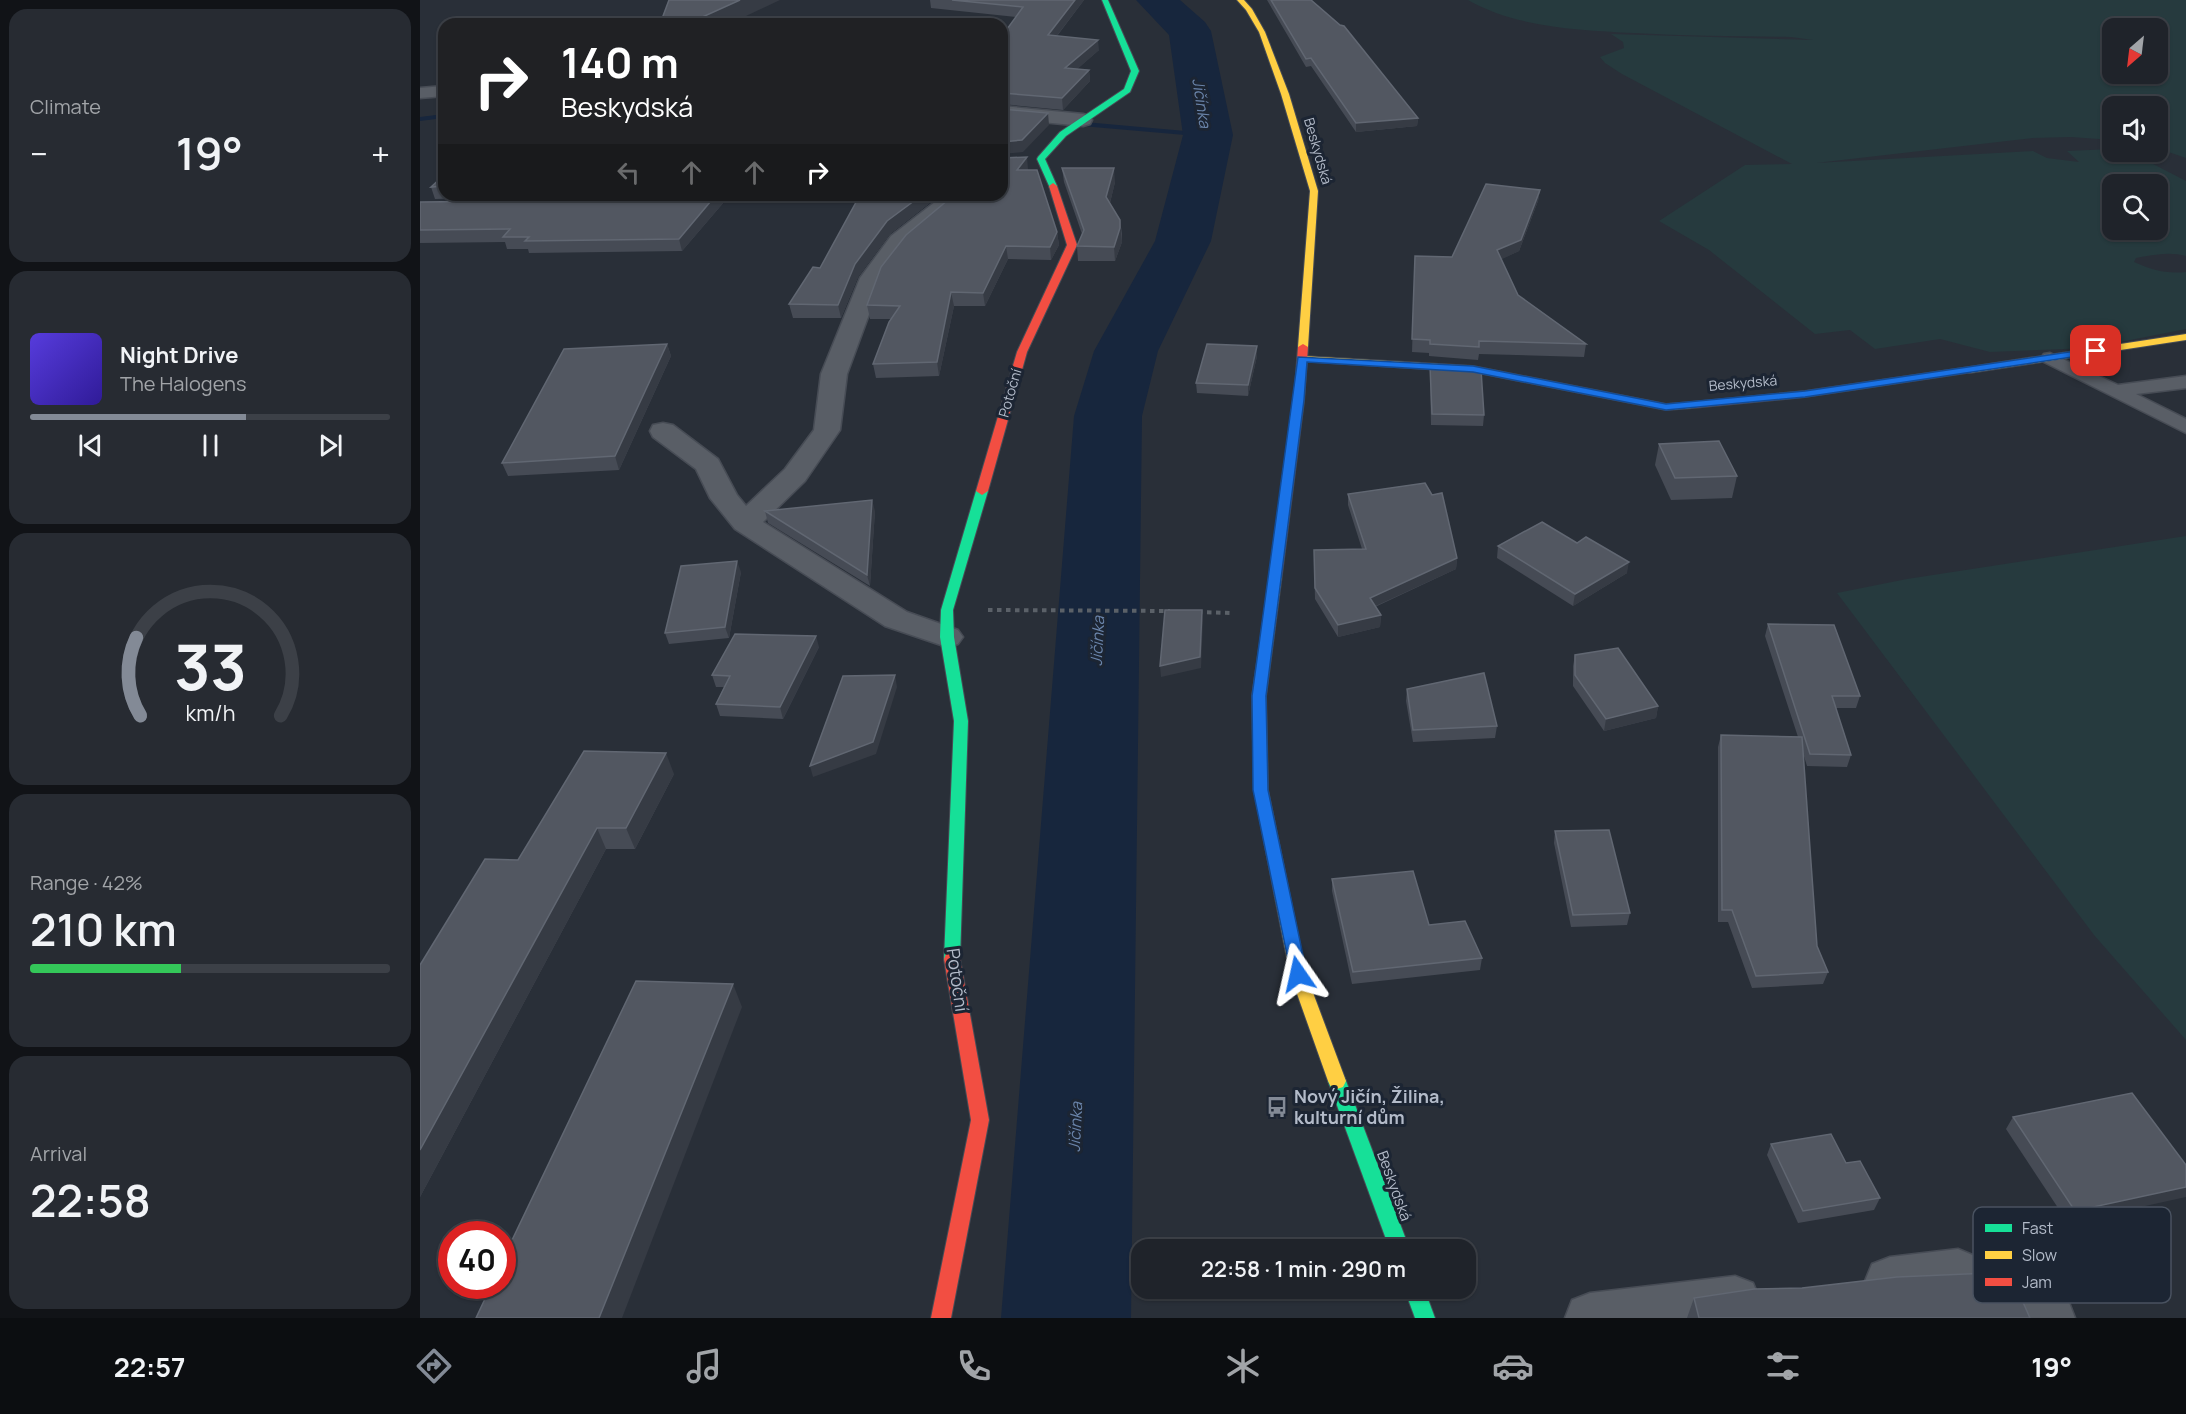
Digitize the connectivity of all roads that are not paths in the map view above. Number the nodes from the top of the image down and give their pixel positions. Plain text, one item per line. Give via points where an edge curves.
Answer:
1 (1104, 0) edge
2 (1240, 0) edge
3 (438, 92) edge
4 (420, 93) edge
5 (1008, 113) edge
6 (1083, 120) junction
7 (949, 201) edge
8 (2186, 337) edge
9 (2050, 358) junction
10 (1302, 359) junction
11 (2186, 382) edge
12 (2116, 391) junction
13 (2186, 427) edge
14 (663, 431) dead end
15 (745, 523) junction
16 (947, 624) junction
17 (1396, 1239) edge
18 (1973, 1279) edge
19 (1851, 1286) edge
20 (1780, 1295) edge
21 (1418, 1299) edge
22 (2029, 1303) edge
23 (941, 1318) edge
24 (1425, 1318) edge
25 (1590, 1318) edge
26 (2050, 1318) edge

1 - 6 street, Potoční via 1136,71 1127,90
2 - 10 street, Beskydská via 1262,32 1314,191
3 - 4 street
5 - 6 street
6 - 16 street, Potoční via 1031,160 1053,186 1072,245 1022,352
7 - 15 street via 899,241 871,278 834,374 827,430 795,476
8 - 9 street, Beskydská
9 - 10 street, Beskydská via 1805,394 1666,407 1473,369
9 - 12 lane
10 - 17 street, Beskydská via 1259,696 1261,790 1298,974
11 - 12 lane
12 - 13 lane
14 - 15 street via 708,465 724,498
15 - 16 street via 896,619
16 - 23 street, Potoční via 961,721 951,954 980,1120
18 - 19 street via 1958,1273
20 - 25 street
21 - 24 street
22 - 26 street via 2043,1309

